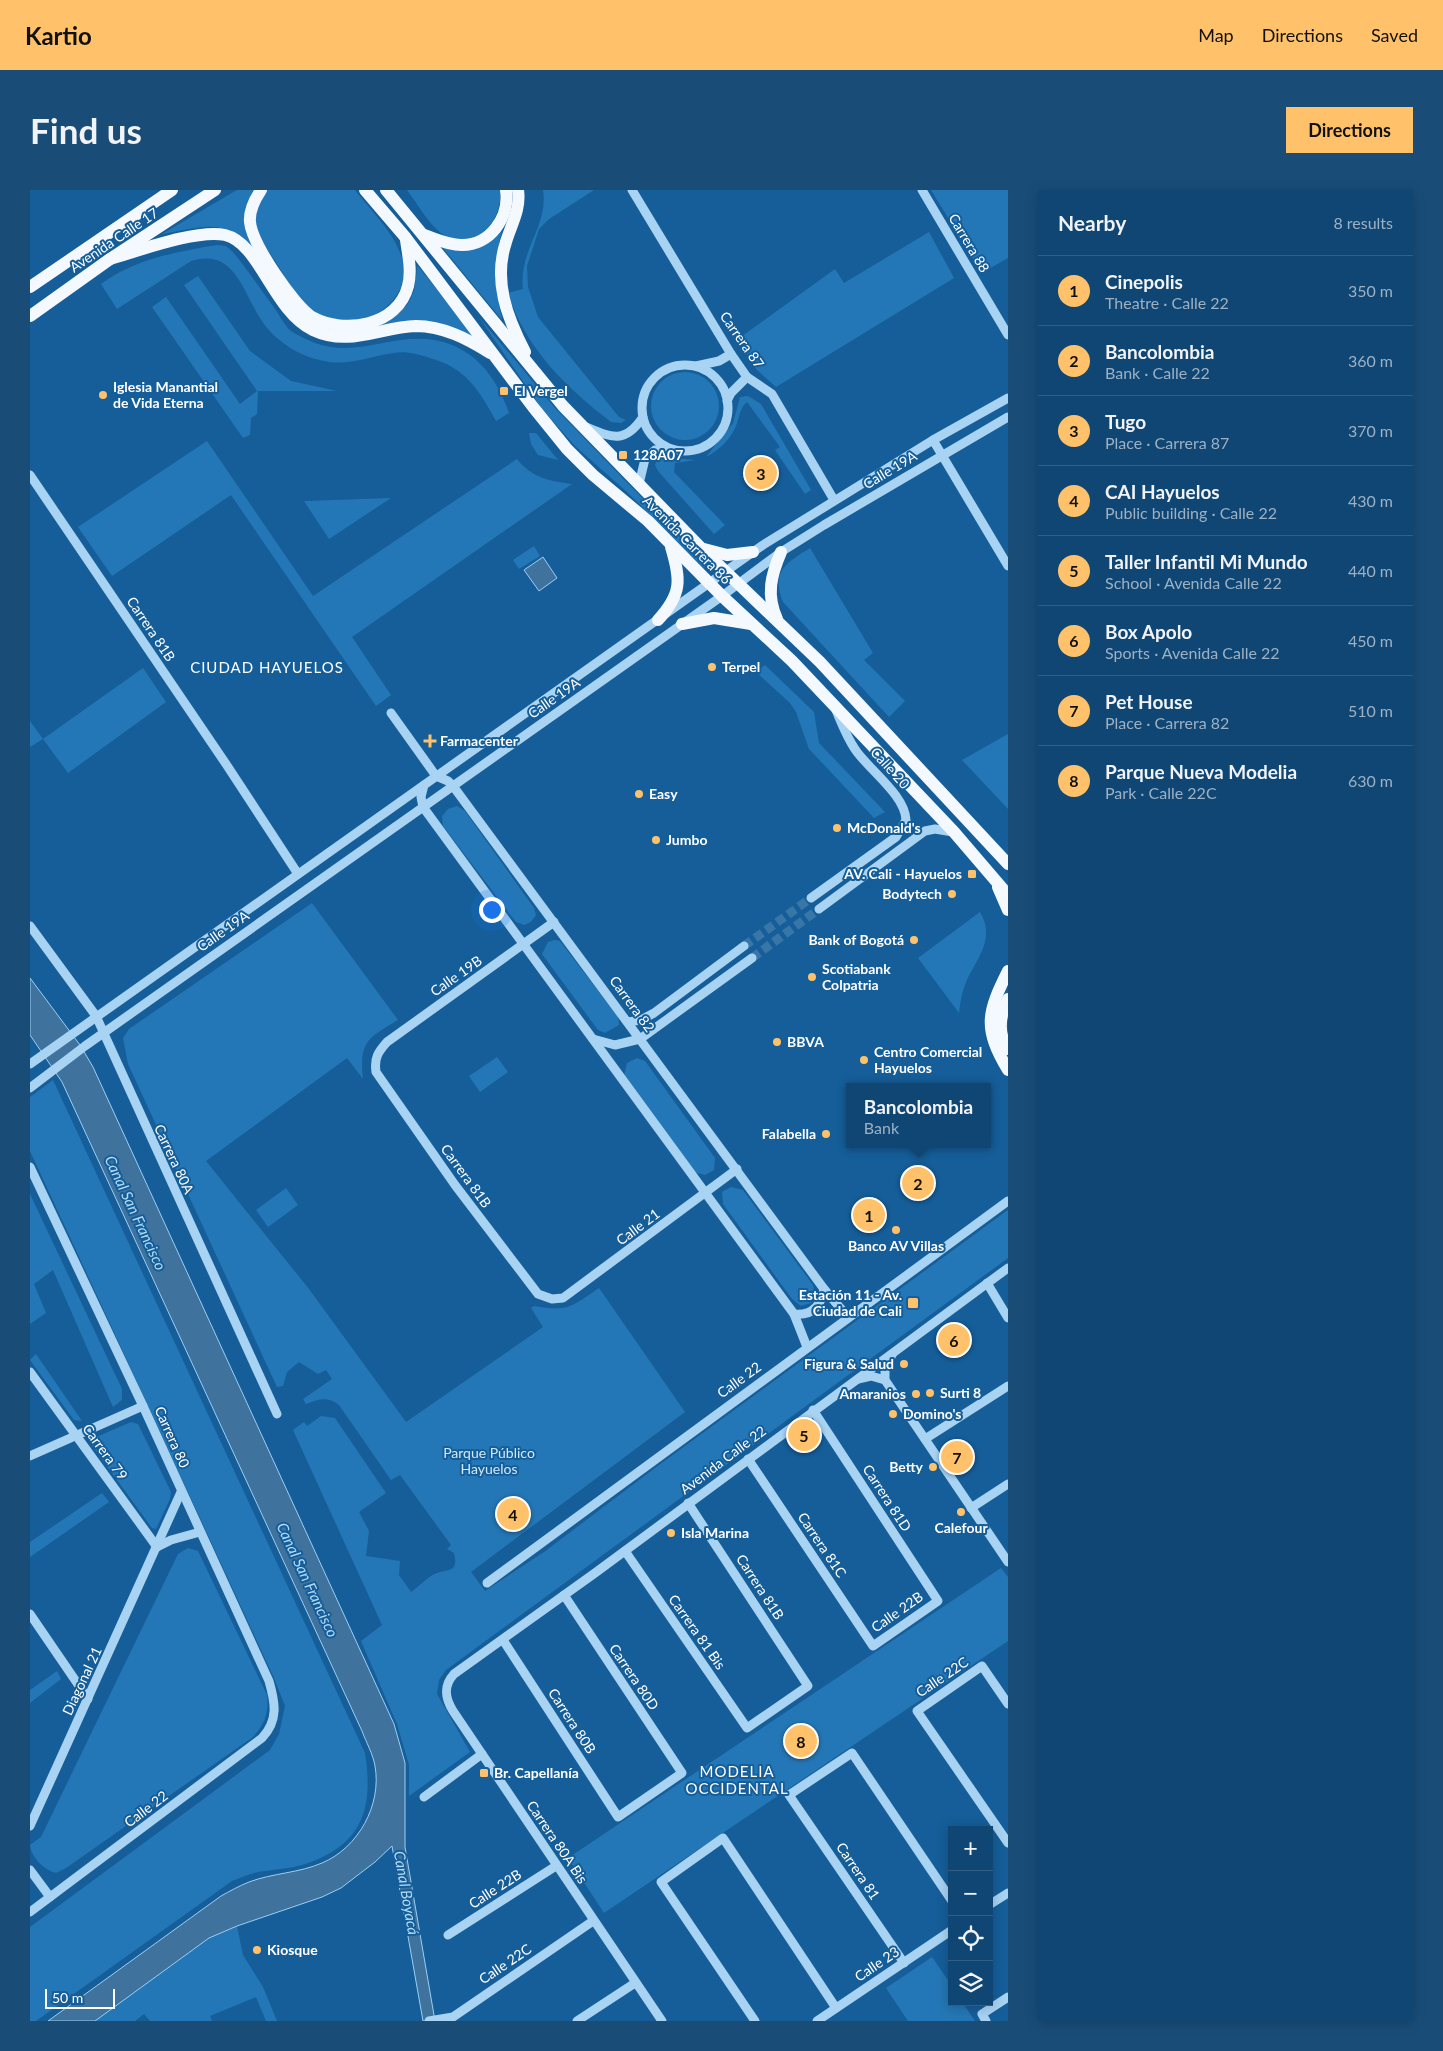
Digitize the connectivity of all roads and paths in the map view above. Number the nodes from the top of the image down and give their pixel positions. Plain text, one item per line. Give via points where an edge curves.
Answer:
1 (172, 190) edge
2 (215, 190) edge
3 (261, 190) edge
4 (365, 190) edge
5 (386, 190) edge
6 (506, 190) edge
7 (518, 190) edge
8 (632, 190) edge
9 (922, 190) edge
10 (404, 235) junction
11 (424, 235) junction
12 (110, 259) junction
13 (30, 287) edge
14 (30, 316) edge
15 (1008, 335) edge
16 (731, 354) junction
17 (498, 358) junction
18 (696, 366) junction
19 (536, 374) junction
20 (747, 377) junction
21 (1008, 398) edge
22 (727, 402) junction
23 (643, 417) junction
24 (1008, 417) edge
25 (579, 424) junction
26 (933, 440) junction
27 (673, 449) junction
28 (941, 455) junction
29 (30, 475) edge
30 (639, 484) junction
31 (834, 500) junction
32 (671, 544) junction
33 (701, 548) junction
34 (753, 552) junction
35 (782, 552) junction
36 (1008, 566) edge
37 (726, 572) junction
38 (710, 584) junction
39 (738, 585) junction
40 (722, 596) junction
41 (658, 620) junction
42 (778, 621) junction
43 (682, 624) junction
44 (752, 625) junction
45 (834, 706) junction
46 (391, 713) dead end
47 (436, 776) junction
48 (424, 785) junction
49 (454, 786) junction
50 (423, 807) junction
51 (954, 832) junction
52 (1008, 864) edge
53 (298, 874) junction
54 (996, 883) junction
55 (1008, 895) edge
56 (811, 898) tunnel mouth
57 (818, 910) tunnel mouth
58 (1008, 910) edge
59 (554, 922) junction
60 (30, 926) edge
61 (524, 945) junction
62 (744, 946) tunnel mouth
63 (752, 958) tunnel mouth
64 (1008, 971) edge
65 (1008, 999) edge
66 (96, 1016) junction
67 (628, 1022) junction
68 (104, 1032) junction
69 (593, 1039) junction
70 (640, 1039) junction
71 (1008, 1049) edge
72 (376, 1056) joint
73 (34, 1062) edge
74 (1008, 1070) edge
75 (30, 1088) edge
76 (30, 1167) edge
77 (737, 1169) junction
78 (706, 1193) junction
79 (1008, 1201) edge
80 (1008, 1268) edge
81 (987, 1283) junction
82 (824, 1289) junction
83 (552, 1299) joint
84 (794, 1314) junction
85 (848, 1316) junction
86 (1008, 1318) edge
87 (807, 1347) junction
88 (897, 1348) junction
89 (30, 1372) edge
90 (885, 1380) junction
91 (852, 1382) junction
92 (1008, 1386) edge
93 (143, 1406) junction
94 (813, 1410) junction
95 (277, 1414) dead end
96 (76, 1436) junction
97 (924, 1439) junction
98 (30, 1456) edge
99 (748, 1459) junction
100 (1008, 1484) edge
101 (181, 1492) junction
102 (688, 1503) junction
103 (971, 1508) junction
104 (200, 1532) junction
105 (157, 1547) junction
106 (625, 1551) junction
107 (1008, 1562) edge
108 (487, 1583) dead end
109 (564, 1596) junction
110 (938, 1600) joint
111 (30, 1614) edge
112 (503, 1640) junction
113 (873, 1646) joint
114 (454, 1674) joint
115 (88, 1699) junction
116 (1008, 1704) edge
117 (272, 1722) joint
118 (747, 1728) joint
119 (482, 1754) junction
120 (424, 1797) dead end
121 (618, 1817) joint
122 (30, 1826) edge
123 (1008, 1844) edge
124 (556, 1866) junction
125 (30, 1870) edge
126 (1008, 1893) edge
127 (948, 1895) edge
128 (50, 1897) junction
129 (993, 1902) edge
130 (30, 1912) edge
131 (593, 1921) junction
132 (948, 1933) edge
133 (448, 1935) dead end
134 (904, 1963) junction
135 (635, 1983) junction
136 (1008, 1997) edge
137 (836, 2008) junction
138 (984, 2018) edge
139 (429, 2021) edge
140 (577, 2021) edge
141 (662, 2021) edge
142 (755, 2021) edge
143 (817, 2021) edge

1 - 13 main road, Avenida Calle 17
2 - 12 main road, Avenida Calle 17
3 - 10 main road via 250,217 253,236 298,304 321,321 357,326 377,320 394,309 405,296 410,279
4 - 10 main road, Avenida Carrera 86
5 - 11 main road, Avenida Carrera 86
6 - 11 main road via 502,219 492,234 482,240 461,245
7 - 19 main road via 519,203 505,244 500,280 510,321
8 - 16 street, Carrera 87
9 - 15 street, Carrera 88
10 - 17 main road, Avenida Carrera 86
11 - 19 main road, Avenida Carrera 86
12 - 14 main road, Avenida Calle 17
12 - 17 main road via 193,237 225,235 237,240 252,256 286,309 298,321 320,333 354,338 399,328 429,327 466,339
16 - 18 street via 719,361
16 - 20 street, Carrera 87
17 - 32 main road, Avenida Carrera 86 via 567,449
18 - 22 street via 717,379
18 - 23 street via 676,365 656,375 644,394
19 - 25 main road, Avenida Carrera 86
20 - 22 street via 735,387
20 - 31 street, Carrera 87 via 772,394
21 - 26 street, Calle 19A
22 - 27 street via 725,423 712,441 693,450
23 - 25 street via 635,430 620,437
23 - 27 street via 653,438
24 - 28 street, Calle 19A
25 - 30 main road, Avenida Carrera 86
26 - 28 street
26 - 31 street, Calle 19A
27 - 30 street via 659,448 645,459
28 - 35 street, Calle 19A
28 - 36 street
29 - 53 street, Carrera 81B
30 - 33 main road, Avenida Carrera 86
31 - 34 street, Calle 19A
32 - 38 main road, Avenida Carrera 86
32 - 41 main road via 678,575 677,592 672,605
33 - 34 main road via 727,555
33 - 37 main road, Avenida Carrera 86
34 - 37 street, Calle 19A
35 - 39 street, Calle 19A
35 - 42 main road via 770,580 771,600
37 - 38 street, Calle 19A
37 - 39 main road, Avenida Carrera 86
38 - 40 main road, Avenida Carrera 86
38 - 41 street, Calle 19A
39 - 40 street, Calle 19A
39 - 42 main road, Avenida Carrera 86
40 - 43 street, Calle 19A
40 - 44 main road, Avenida Carrera 86
41 - 47 street, Calle 19A
42 - 52 main road, Avenida Carrera 86 via 841,683
43 - 44 main road via 714,618
43 - 49 street, Calle 19A
44 - 45 main road, Avenida Carrera 86
45 - 51 main road, Avenida Carrera 86
45 - 56 street, Calle 20 via 849,742 902,803 906,820 896,836
46 - 47 street, Carrera 82
47 - 48 street, Calle 19A
47 - 49 street, Carrera 82
48 - 50 street
48 - 53 street, Calle 19A
49 - 50 street, Calle 19A
49 - 59 street, Carrera 82
50 - 61 street
50 - 68 street, Calle 19A
51 - 54 main road, Avenida Carrera 86
51 - 57 street via 925,831
53 - 66 street, Calle 19A
54 - 55 main road, Avenida Carrera 86
54 - 58 main road
59 - 61 street, Calle 19B
59 - 67 street, Carrera 82
60 - 66 street, Carrera 80A
61 - 69 street
61 - 72 street, Calle 19B via 387,1042
62 - 67 street via 654,1013
63 - 70 street
64 - 74 main road via 992,1007 990,1024 992,1038
65 - 71 main road via 1000,1024
66 - 68 street, Carrera 80A
66 - 73 street, Calle 19A
67 - 70 street, Carrera 82
68 - 75 street, Calle 19A
68 - 95 street, Carrera 80A
69 - 70 street via 615,1045
69 - 78 street
70 - 77 street, Carrera 82
72 - 83 street, Carrera 81B via 376,1072 455,1185 538,1294
76 - 93 street, Carrera 80
77 - 78 street, Calle 21
77 - 82 street, Carrera 82
78 - 83 street, Calle 21 via 564,1298
78 - 84 street
79 - 85 street, Calle 22
80 - 81 street, Avenida Calle 22
81 - 86 street
81 - 88 street, Avenida Calle 22
82 - 84 street via 816,1309 807,1314
82 - 85 street, Carrera 82
84 - 87 street
85 - 87 street, Calle 22
87 - 108 street, Calle 22
88 - 90 street via 887,1362
88 - 91 street, Avenida Calle 22
89 - 96 street, Carrera 79
90 - 91 street via 871,1376
90 - 97 street
91 - 94 street, Avenida Calle 22
92 - 97 street
93 - 96 street
93 - 101 street, Carrera 80
94 - 99 street, Avenida Calle 22
94 - 110 street, Carrera 81D
96 - 98 street
96 - 105 street, Carrera 79
97 - 103 street
99 - 102 street, Avenida Calle 22
99 - 113 street, Carrera 81C
100 - 103 street
101 - 104 street, Carrera 80
101 - 105 street
102 - 106 street, Avenida Calle 22
102 - 118 street, Carrera 81B via 808,1686
103 - 107 street
104 - 105 street
104 - 117 street, Carrera 80 via 269,1681 275,1704
105 - 115 street, Diagonal 21
106 - 109 street, Avenida Calle 22
106 - 118 street, Carrera 81 Bis
109 - 112 street, Avenida Calle 22
109 - 121 street, Carrera 80D via 682,1773
110 - 113 street, Calle 22B
111 - 115 street
112 - 114 street, Avenida Calle 22
112 - 121 street, Carrera 80B
114 - 119 street, Carrera 80A Bis via 446,1690 448,1702
115 - 122 street, Diagonal 21
116 - 123 street, Calle 22C via 982,1666 917,1711
117 - 128 street, Calle 22 via 262,1738
119 - 120 street
119 - 124 street, Carrera 80A Bis
124 - 131 street, Carrera 80A Bis
124 - 133 street, Calle 22B
125 - 128 street
126 - 129 street
127 - 134 street, Carrera 81 via 852,1754 789,1795
128 - 130 street, Calle 22
131 - 135 street, Carrera 80A Bis
131 - 139 street, Calle 22C via 453,2017
132 - 134 street, Calle 23
134 - 137 street, Calle 23
135 - 140 street
135 - 141 street, Carrera 80A Bis
136 - 138 street
137 - 142 street via 723,1838 661,1882
137 - 143 street, Calle 23

